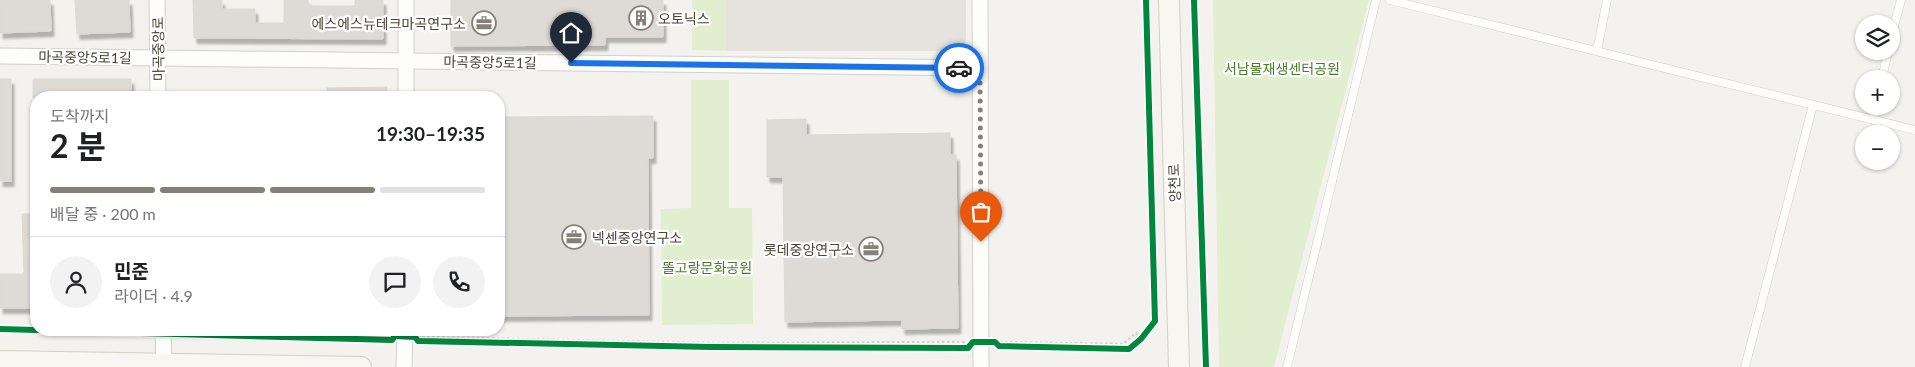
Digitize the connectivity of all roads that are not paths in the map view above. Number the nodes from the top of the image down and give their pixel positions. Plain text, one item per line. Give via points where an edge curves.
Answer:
1 (157, 0) edge
2 (406, 0) edge
3 (980, 0) edge
4 (1169, 0) edge
5 (1376, 0) edge
6 (1390, 0) edge
7 (1607, 0) edge
8 (1901, 0) edge
9 (1897, 15) edge
10 (1597, 51) junction
11 (0, 56) edge
12 (158, 58) junction
13 (406, 62) junction
14 (980, 68) junction
15 (158, 91) edge
16 (406, 91) edge
17 (1813, 105) junction
18 (1874, 115) edge
19 (1873, 118) junction
20 (1915, 130) edge
21 (163, 336) edge
22 (408, 336) edge
23 (0, 362) edge
24 (164, 366) edge
25 (361, 367) edge
26 (404, 367) edge
27 (981, 367) edge
28 (1179, 367) edge
29 (1287, 367) edge
30 (1744, 367) edge

1 - 12 street, 마곡중앙로
2 - 13 street
3 - 14 street
4 - 28 main road, 양천로
5 - 29 lane
6 - 10 lane
7 - 10 lane
8 - 9 lane
10 - 17 lane
11 - 12 street, 마곡중앙5로1길
12 - 13 street, 마곡중앙5로1길
12 - 15 street, 마곡중앙로
13 - 14 street, 마곡중앙5로1길
13 - 16 street
14 - 27 street
17 - 19 lane
17 - 30 lane
18 - 19 lane
19 - 20 lane
21 - 24 street
22 - 26 street
23 - 24 main road
24 - 25 main road

